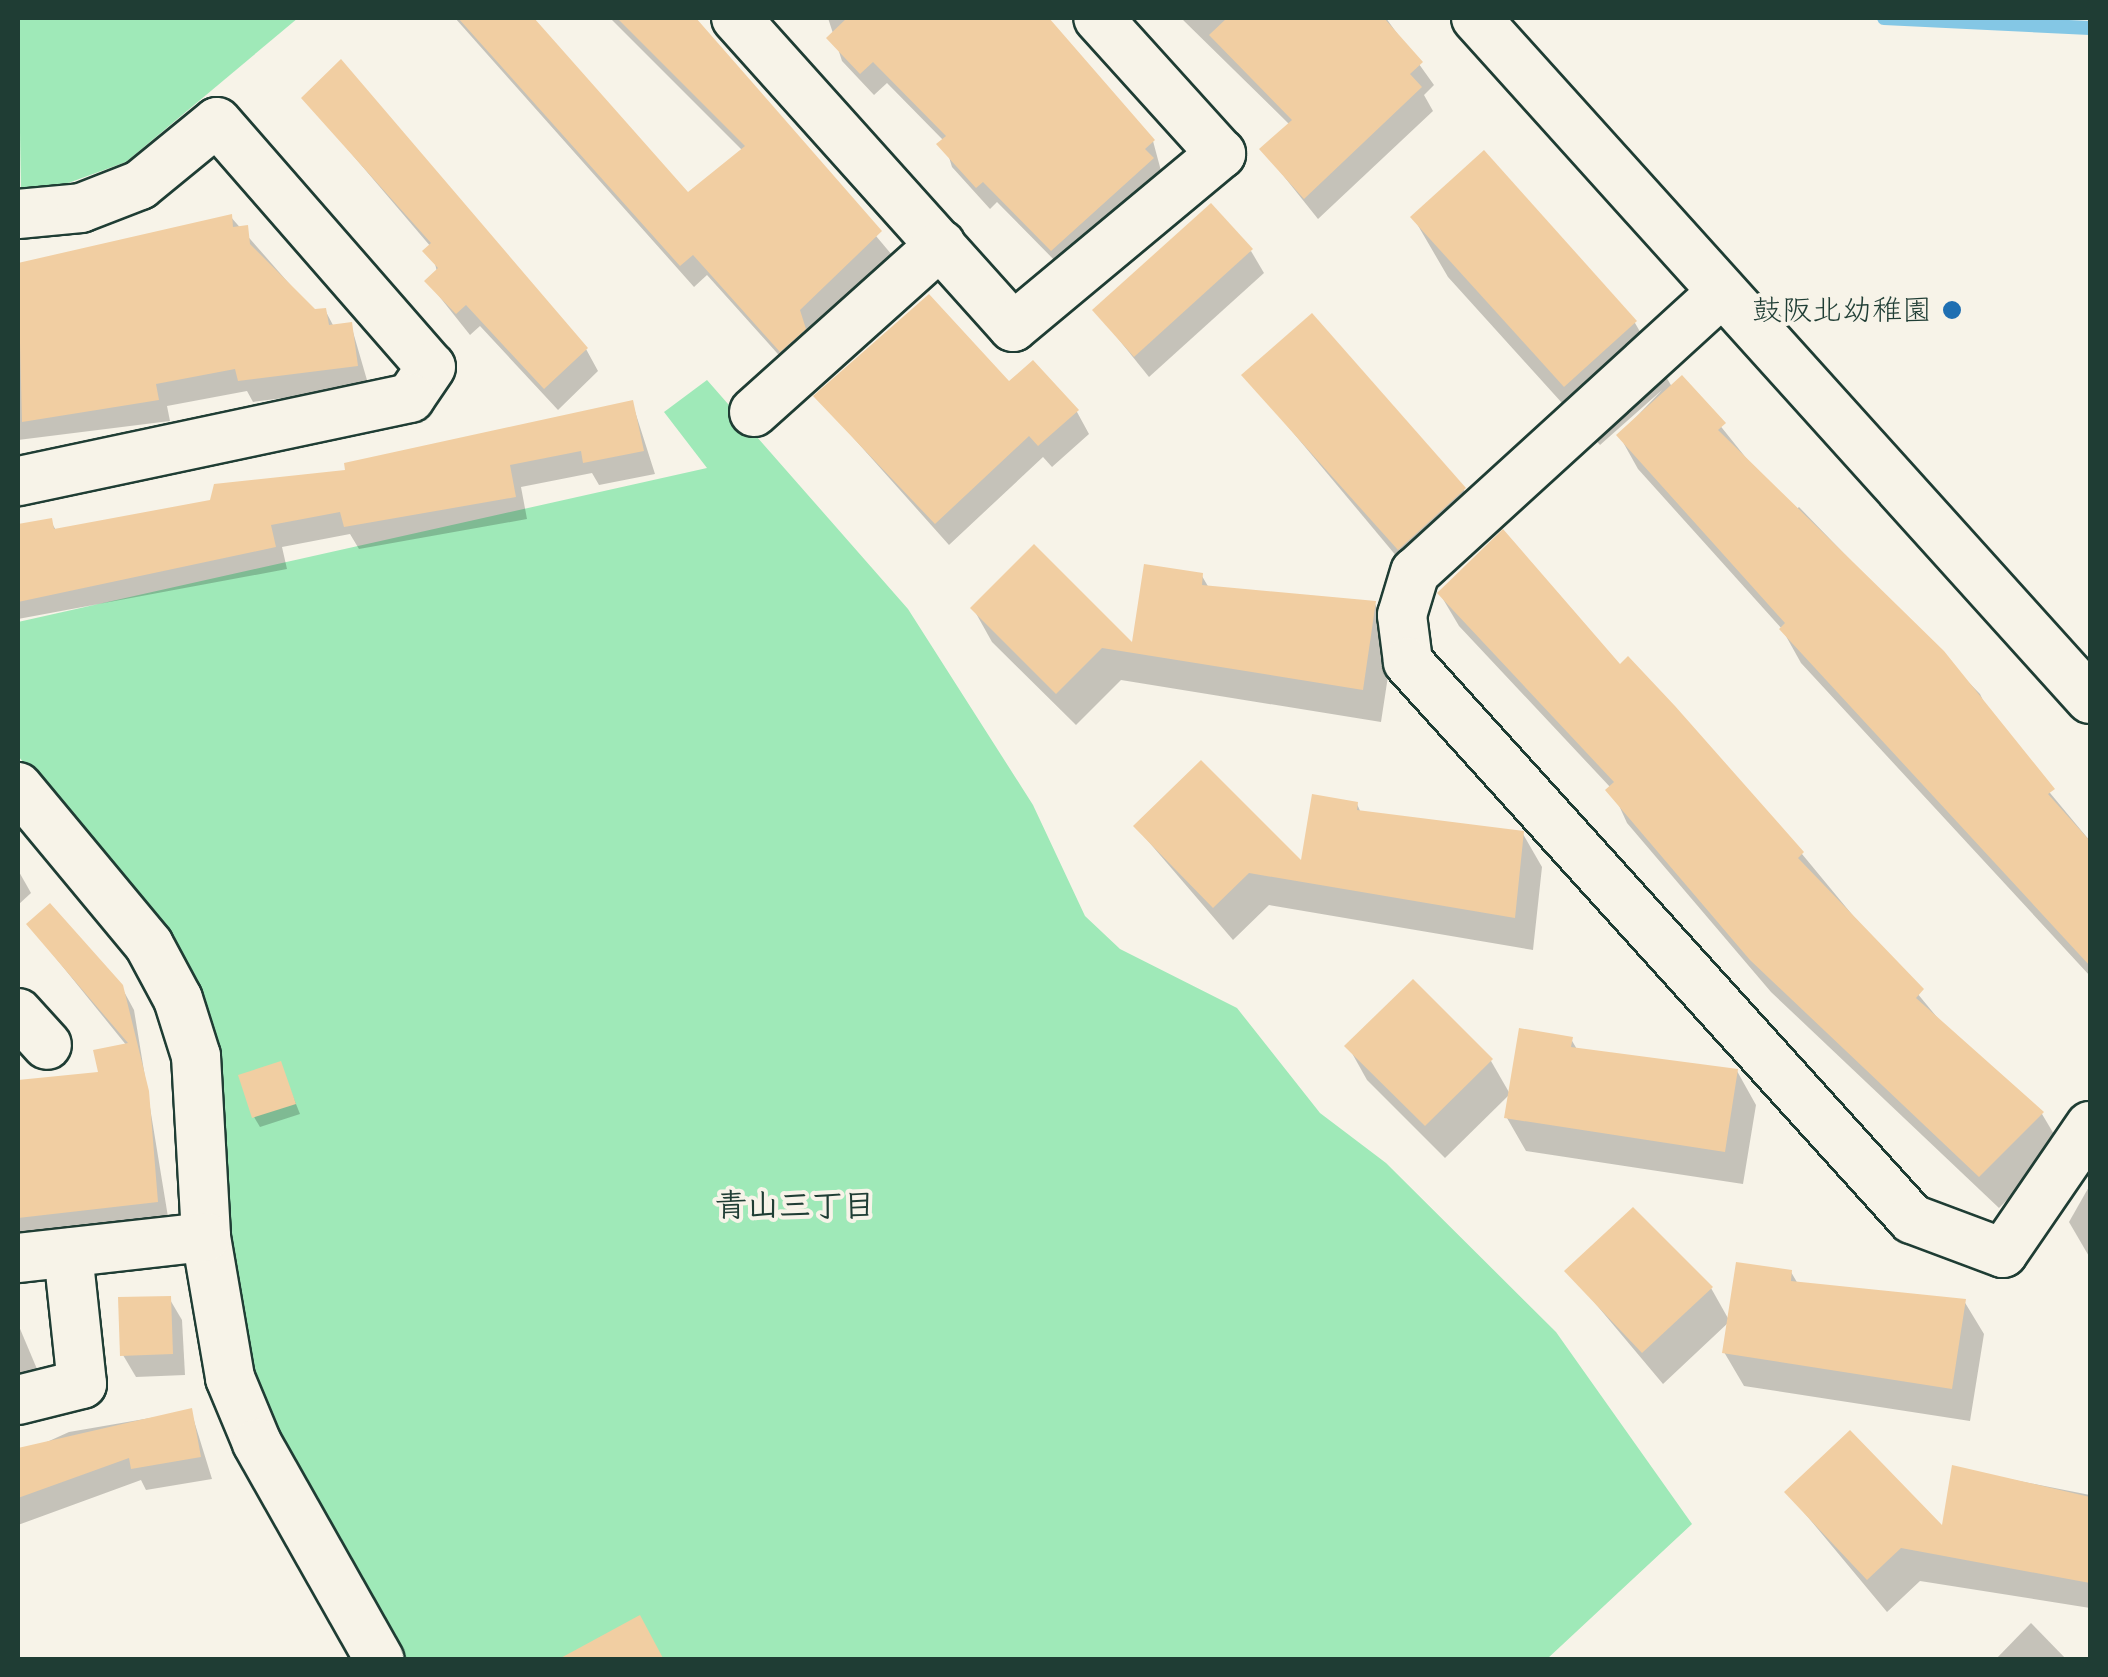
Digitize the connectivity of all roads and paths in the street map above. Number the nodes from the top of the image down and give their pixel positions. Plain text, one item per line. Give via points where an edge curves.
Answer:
1 (736, 18) edge
2 (1098, 18) edge
3 (1476, 18) edge
4 (18, 214) edge
5 (941, 244) junction
6 (1721, 293) junction
7 (754, 412) dead end
8 (18, 481) edge
9 (2087, 685) edge
10 (18, 786) edge
11 (2090, 1126) edge
12 (206, 1237) junction
13 (68, 1253) junction
14 (18, 1258) edge
15 (18, 1400) edge
16 (380, 1660) edge

1 - 5 street
2 - 5 street via 1222,154 1013,327
3 - 6 street
4 - 8 street via 81,208 140,185 217,122 430,367 410,398
5 - 7 street
6 - 9 street
6 - 11 street via 1415,572 1402,615 1408,662 1912,1219 2003,1254
10 - 12 street via 149,945 178,999 196,1056
12 - 13 street
12 - 16 street via 216,1323 256,1443
13 - 14 street
13 - 15 street via 82,1384

